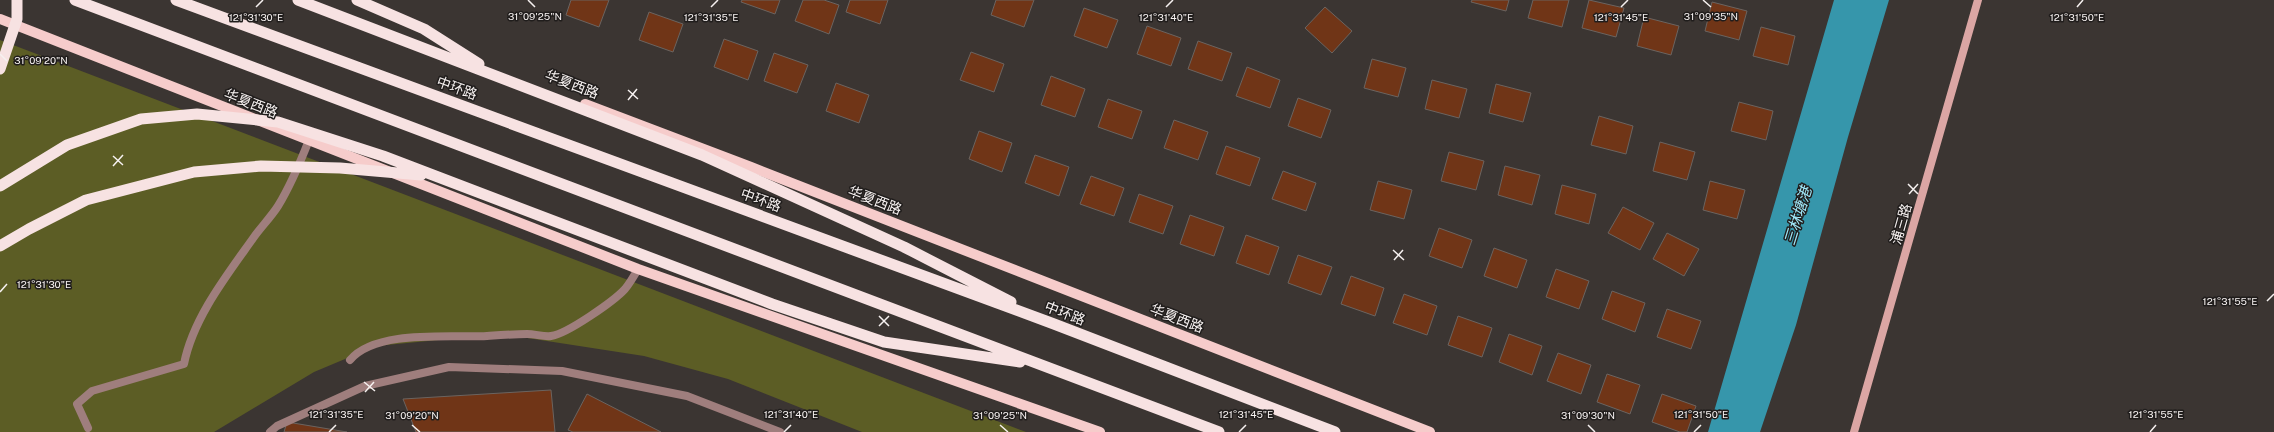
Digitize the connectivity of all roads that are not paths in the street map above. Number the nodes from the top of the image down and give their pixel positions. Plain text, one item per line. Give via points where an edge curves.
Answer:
1 (17, 0) edge
2 (75, 0) edge
3 (176, 0) edge
4 (298, 0) edge
5 (308, 0) edge
6 (357, 0) edge
7 (1978, 0) edge
8 (0, 20) edge
9 (0, 69) edge
10 (499, 77) junction
11 (309, 140) junction
12 (436, 176) junction
13 (0, 186) edge
14 (0, 246) edge
15 (638, 269) junction
16 (1054, 324) junction
17 (350, 360) dead end
18 (1040, 364) junction
19 (88, 428) dead end
20 (270, 432) edge
21 (780, 432) edge
22 (1100, 432) edge
23 (1219, 432) edge
24 (1335, 432) edge
25 (1430, 432) edge
26 (1854, 432) edge

1 - 9 highway via 17,19
2 - 18 highway
3 - 16 highway, 中环路
4 - 10 highway
5 - 25 main road, 华夏西路 via 751,167
6 - 10 highway via 424,29
7 - 26 main road, 浦三路
8 - 11 main road, 华夏西路
10 - 16 highway via 710,159 904,247
11 - 15 main road, 华夏西路
11 - 19 street via 292,182 278,207 221,286 201,321 188,345 184,364 92,391 77,404
12 - 13 highway via 278,122 197,114 141,119 67,146
12 - 14 highway via 340,168 261,166 194,172 86,200
12 - 18 highway via 772,304 884,342
15 - 17 street via 624,290 613,300 578,325 550,336 438,335 393,340 356,353
15 - 22 main road, 华夏西路
16 - 24 highway, 中环路
18 - 23 highway
20 - 21 street via 277,426 365,386 449,367 562,371 686,396

